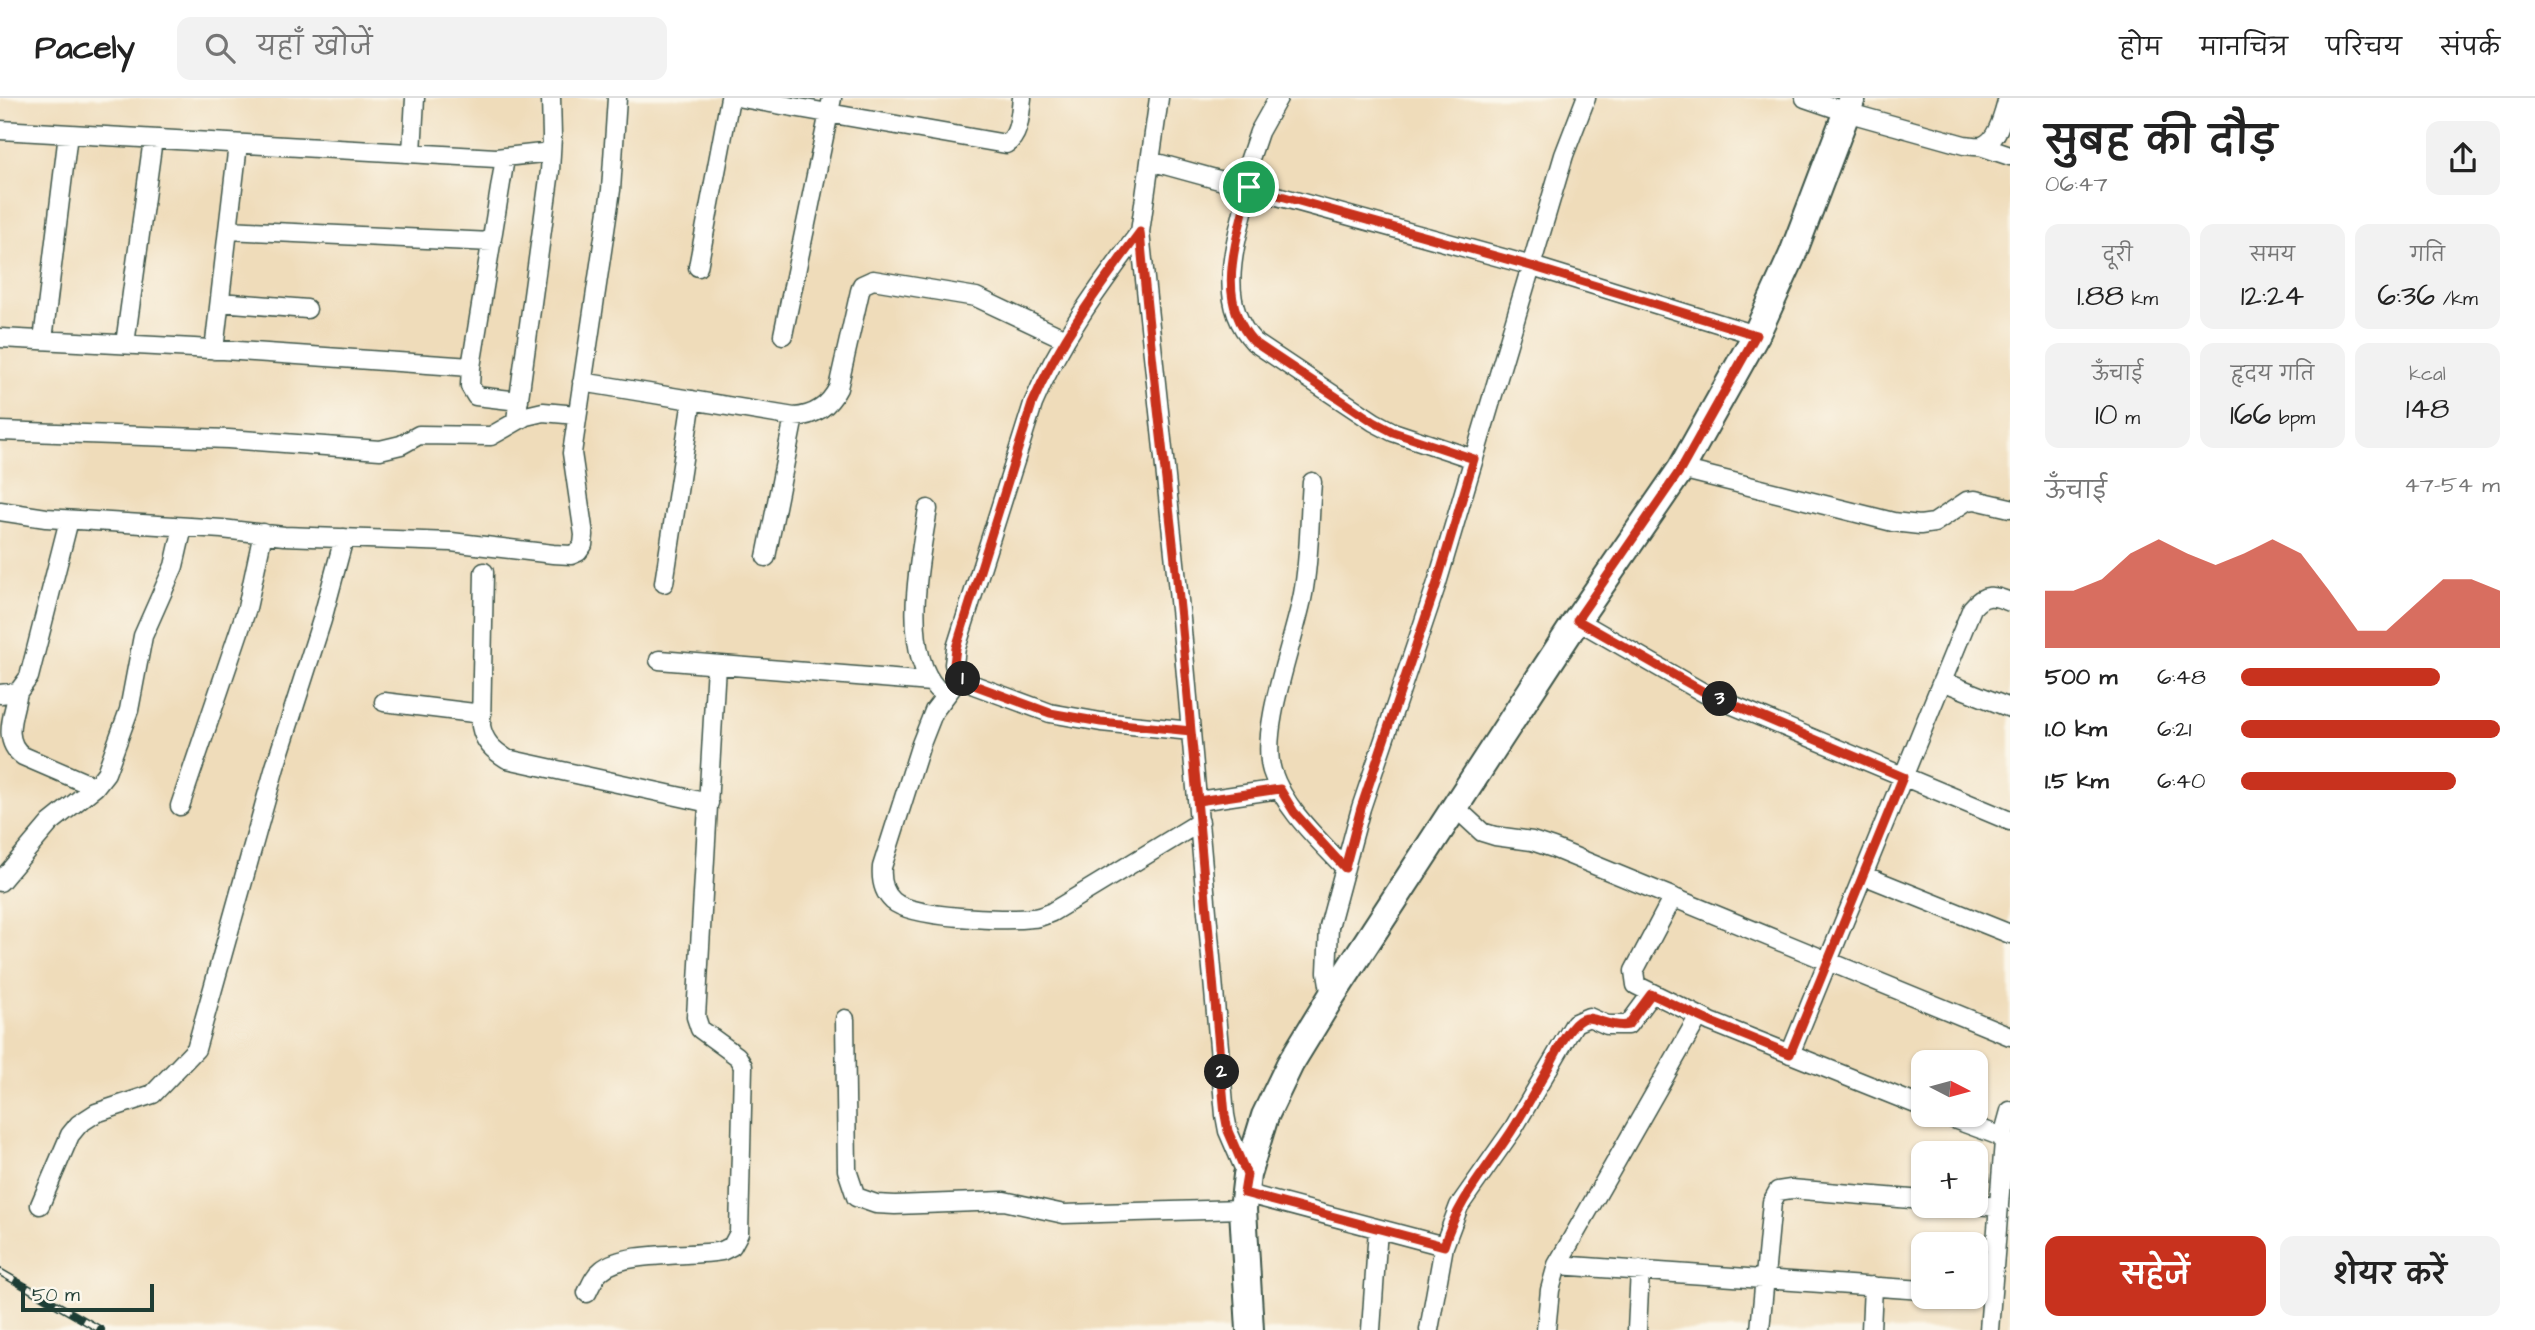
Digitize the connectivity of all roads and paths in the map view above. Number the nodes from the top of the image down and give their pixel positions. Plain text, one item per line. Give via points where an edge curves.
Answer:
1 (415, 98) edge
2 (551, 98) edge
3 (617, 98) edge
4 (730, 98) edge
5 (742, 98) edge
6 (1022, 98) edge
7 (1159, 98) edge
8 (1278, 98) edge
9 (1586, 98) edge
10 (1805, 98) edge
11 (2008, 98) edge
12 (1849, 105) edge
13 (831, 106) edge
14 (0, 130) edge
15 (68, 134) junction
16 (153, 139) junction
17 (238, 144) junction
18 (1980, 146) junction
19 (551, 152) junction
20 (412, 153) junction
21 (2010, 156) edge
22 (505, 158) junction
23 (1150, 161) junction
24 (1245, 186) junction
25 (228, 230) junction
26 (1140, 232) junction
27 (492, 242) junction
28 (1531, 266) junction
29 (698, 267) dead end
30 (220, 302) junction
31 (307, 309) dead end
32 (783, 335) dead end
33 (1756, 335) junction
34 (0, 338) edge
35 (1065, 339) junction
36 (43, 340) junction
37 (125, 344) junction
38 (214, 350) junction
39 (471, 367) junction
40 (582, 382) junction
41 (692, 400) junction
42 (519, 401) junction
43 (577, 415) junction
44 (794, 417) junction
45 (516, 421) junction
46 (0, 431) edge
47 (1474, 459) junction
48 (1681, 469) junction
49 (1312, 482) dead end
50 (2010, 508) edge
51 (928, 509) dead end
52 (0, 511) edge
53 (69, 520) junction
54 (183, 527) junction
55 (263, 533) junction
56 (344, 538) junction
57 (766, 557) dead end
58 (484, 572) dead end
59 (664, 583) dead end
60 (2010, 602) edge
61 (1577, 620) junction
62 (659, 660) dead end
63 (716, 665) junction
64 (960, 677) junction
65 (1942, 681) junction
66 (931, 682) junction
67 (18, 692) junction
68 (0, 694) edge
69 (944, 696) junction
70 (384, 702) dead end
71 (2010, 708) edge
72 (482, 714) junction
73 (1191, 731) junction
74 (1903, 777) junction
75 (95, 787) junction
76 (1280, 789) junction
77 (1198, 801) junction
78 (709, 803) junction
79 (180, 806) dead end
80 (1455, 808) junction
81 (2010, 821) edge
82 (1200, 822) junction
83 (1345, 868) junction
84 (1863, 875) junction
85 (0, 882) edge
86 (1673, 897) junction
87 (2010, 934) edge
88 (1827, 963) junction
89 (1651, 994) junction
90 (1331, 997) junction
91 (1699, 1016) junction
92 (845, 1019) dead end
93 (2010, 1037) edge
94 (1790, 1054) junction
95 (1911, 1102) edge
96 (2009, 1116) edge
97 (1975, 1127) edge
98 (2004, 1138) junction
99 (1245, 1193) junction
100 (1911, 1199) edge
101 (40, 1205) dead end
102 (1988, 1206) edge
103 (1999, 1207) junction
104 (1378, 1228) junction
105 (1444, 1246) junction
106 (1557, 1265) junction
107 (1640, 1270) junction
108 (1988, 1272) edge
109 (1763, 1278) junction
110 (1873, 1286) junction
111 (1911, 1289) edge
112 (587, 1293) dead end
113 (1986, 1309) edge
114 (1250, 1330) edge
115 (1371, 1330) edge
116 (1429, 1330) edge
117 (1546, 1330) edge
118 (1637, 1330) edge
119 (1760, 1330) edge
120 (1871, 1330) edge
121 (1989, 1330) edge

1 - 20 street
2 - 19 street
3 - 40 street via 611,190
4 - 29 street
5 - 13 street
6 - 13 street via 1016,133 1006,144
7 - 23 street
8 - 24 street via 1259,132
9 - 28 street
10 - 12 street
11 - 18 street via 1996,132 1990,142
12 - 18 street via 1964,145
12 - 33 main road via 1792,256
13 - 32 street
14 - 15 street
15 - 16 street
15 - 36 street
16 - 17 street
16 - 37 street
17 - 20 street
17 - 25 street
18 - 21 street
19 - 22 street
19 - 42 street
20 - 22 street
22 - 27 street
23 - 24 street
23 - 26 street
24 - 28 street
24 - 47 street via 1230,282 1234,310 1245,333 1374,422
25 - 27 street
25 - 30 street
26 - 35 street
26 - 73 street
27 - 39 street
28 - 33 street
28 - 47 street
30 - 31 street
30 - 38 street
33 - 48 main road
34 - 36 street
35 - 44 street via 976,297 866,282 834,394 814,413
35 - 64 street via 1032,404 960,636 954,664
36 - 37 street
37 - 38 street
38 - 39 street
39 - 42 street via 470,386 476,396
40 - 41 street
40 - 43 street
41 - 44 street
41 - 59 street
42 - 45 street
43 - 45 street via 543,412
43 - 56 street via 572,453 584,536 578,552
44 - 57 street
45 - 46 street via 491,436 419,435 380,450
47 - 83 street
48 - 50 street via 1893,522 1934,523 1967,500
48 - 61 main road
49 - 76 street via 1305,585 1269,740 1272,770
51 - 66 street via 919,566 917,625 922,665
52 - 53 street
53 - 54 street
53 - 67 street via 29,677
54 - 55 street
54 - 75 street via 174,566 143,636 133,696 114,756
55 - 56 street
55 - 79 street via 249,600
56 - 101 street via 196,1049 153,1094 96,1113 79,1124
58 - 72 street
60 - 65 street via 1987,596 1972,608
61 - 74 street via 1704,692
61 - 80 main road
62 - 63 street
63 - 66 street
63 - 78 street
64 - 69 street
64 - 73 street via 1050,713
65 - 71 street
65 - 74 street
66 - 69 street
67 - 68 street
67 - 75 street via 10,735 15,750
69 - 82 street via 921,744 882,867 885,890 902,906 921,913 1041,917
70 - 72 street
72 - 78 street via 484,737 506,759
73 - 77 street
74 - 81 street
74 - 84 street
75 - 85 street via 50,823
76 - 77 street
76 - 83 street via 1294,812
77 - 82 street
78 - 112 street via 696,1017 700,1029 737,1056 743,1066 739,1233 736,1242 722,1251 613,1263 593,1279
80 - 86 street via 1482,832 1532,841
80 - 90 main road
82 - 99 street via 1225,1115
83 - 90 street via 1329,927
84 - 87 street
84 - 88 street
86 - 88 street
86 - 89 street via 1634,971 1636,985
88 - 93 street
88 - 94 street
89 - 91 street
89 - 105 street via 1628,1025 1607,1025 1589,1017 1576,1023 1513,1129 1459,1206
90 - 99 main road via 1265,1116 1252,1152
91 - 94 street
91 - 106 street
92 - 99 street via 847,1170 856,1197 864,1201 895,1205 1004,1201 1064,1214
94 - 95 street
96 - 98 street
97 - 98 street
98 - 103 street
99 - 104 street
99 - 114 main road
100 - 109 street via 1778,1191 1772,1202
102 - 103 street
103 - 108 street
104 - 105 street
104 - 115 street
105 - 116 street
106 - 107 street
106 - 117 street
107 - 109 street
107 - 118 street
109 - 110 street
109 - 119 street
110 - 111 street
110 - 120 street
113 - 121 street

